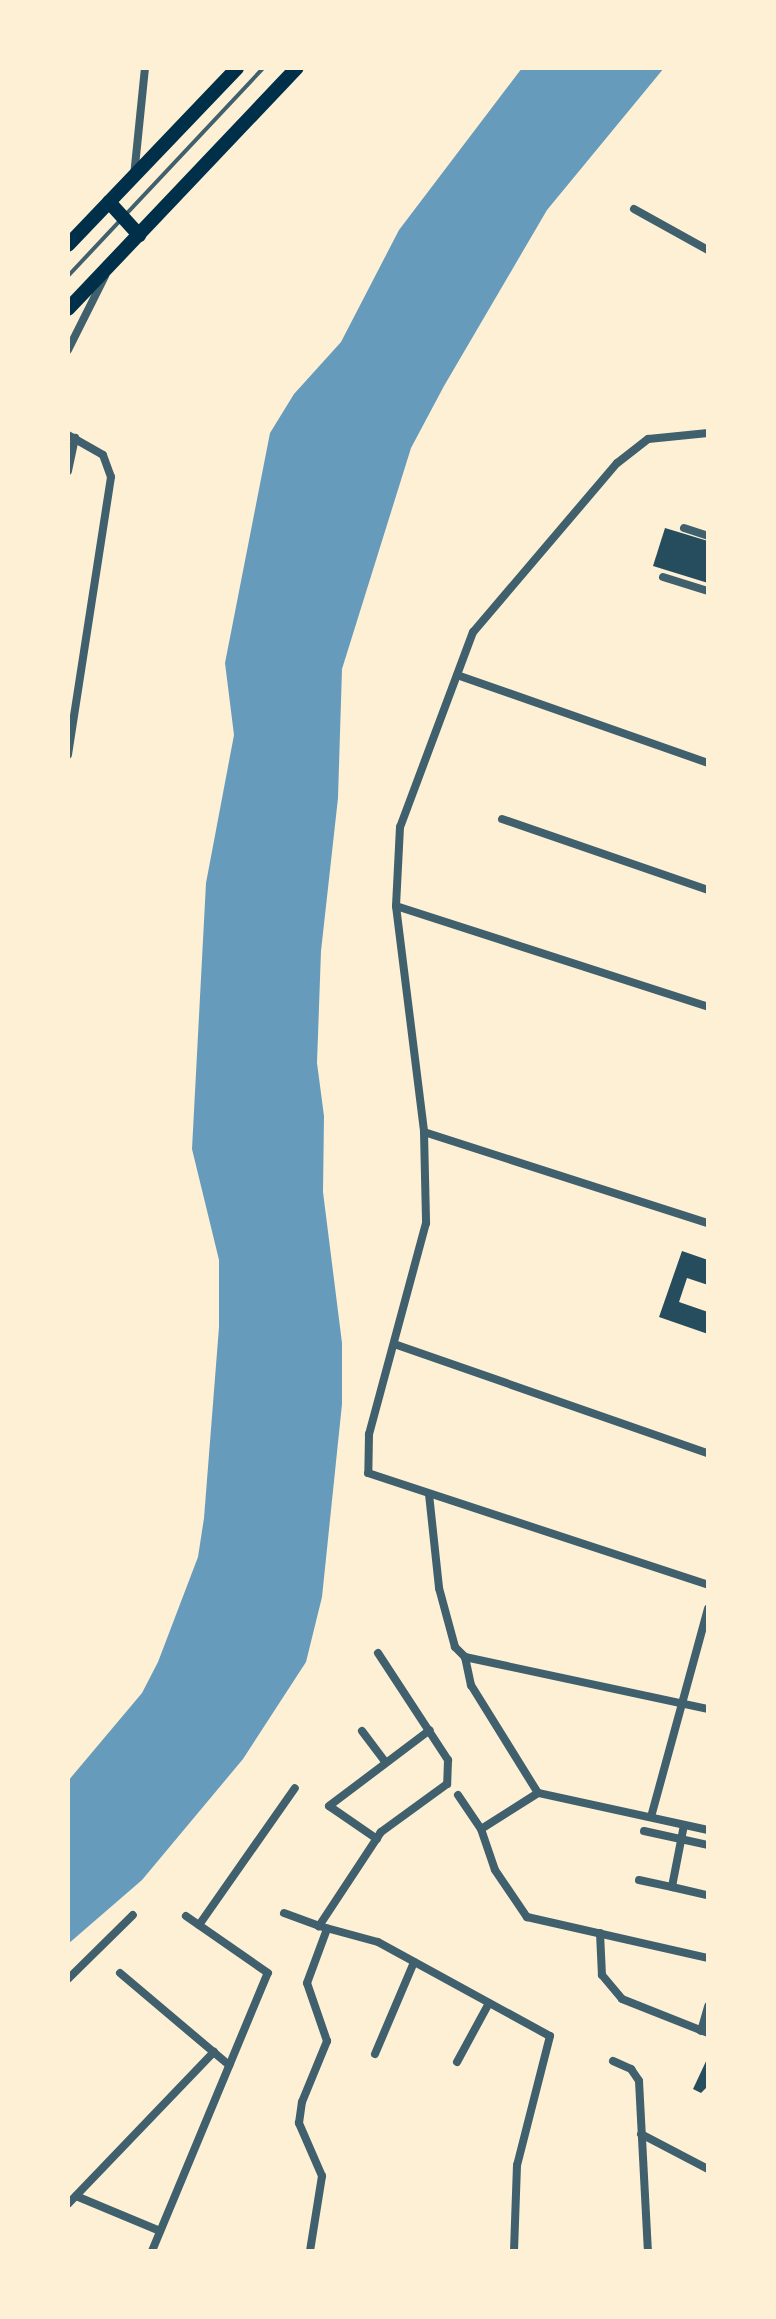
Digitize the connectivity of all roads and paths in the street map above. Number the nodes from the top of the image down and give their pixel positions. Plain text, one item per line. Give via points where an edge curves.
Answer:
1 (145, 68) edge
2 (237, 68) edge
3 (263, 68) edge
4 (297, 68) edge
5 (133, 177) junction
6 (109, 202) junction
7 (634, 209) dead end
8 (123, 218) junction
9 (139, 235) junction
10 (68, 245) edge
11 (708, 250) edge
12 (110, 265) junction
13 (68, 276) edge
14 (68, 309) edge
15 (68, 350) edge
16 (708, 433) edge
17 (71, 436) edge
18 (68, 471) edge
19 (684, 528) dead end
20 (708, 536) edge
21 (663, 577) dead end
22 (708, 591) edge
23 (457, 675) junction
24 (68, 755) edge
25 (708, 763) edge
26 (502, 819) dead end
27 (708, 890) edge
28 (396, 906) junction
29 (708, 1007) edge
30 (424, 1132) junction
31 (708, 1223) edge
32 (397, 1345) junction
33 (708, 1453) edge
34 (429, 1494) junction
35 (708, 1585) edge
36 (708, 1609) edge
37 (378, 1653) dead end
38 (465, 1657) junction
39 (679, 1701) junction
40 (708, 1709) edge
41 (430, 1730) junction
42 (362, 1731) dead end
43 (385, 1761) junction
44 (295, 1788) dead end
45 (538, 1793) junction
46 (458, 1795) dead end
47 (651, 1817) junction
48 (684, 1825) junction
49 (481, 1829) junction
50 (708, 1830) edge
51 (644, 1831) dead end
52 (377, 1839) junction
53 (681, 1840) junction
54 (708, 1845) edge
55 (639, 1880) dead end
56 (672, 1887) junction
57 (708, 1895) edge
58 (284, 1913) dead end
59 (133, 1915) dead end
60 (186, 1916) dead end
61 (199, 1925) junction
62 (323, 1928) junction
63 (600, 1933) junction
64 (708, 1958) edge
65 (414, 1962) junction
66 (120, 1973) dead end
67 (68, 1979) edge
68 (489, 2003) junction
69 (708, 2006) edge
70 (704, 2032) edge
71 (214, 2052) junction
72 (375, 2054) dead end
73 (613, 2061) dead end
74 (457, 2062) dead end
75 (229, 2065) junction
76 (641, 2134) junction
77 (708, 2169) edge
78 (76, 2196) junction
79 (68, 2204) edge
80 (160, 2231) junction
81 (152, 2251) edge
82 (310, 2251) edge
83 (514, 2251) edge
84 (648, 2251) edge

1 - 5 street
2 - 5 main road
3 - 8 lane
4 - 9 main road
5 - 6 main road
6 - 8 main road
6 - 10 main road
7 - 11 street
8 - 9 main road
8 - 13 lane
9 - 12 main road
12 - 14 main road
12 - 15 street
16 - 23 street via 648,439 617,463 473,632
17 - 18 street
17 - 24 street via 103,455 111,494
19 - 20 street
21 - 22 street
23 - 25 street
23 - 28 street via 400,827
26 - 27 street
28 - 29 street
28 - 30 street
30 - 31 street
30 - 32 street via 426,1223
32 - 33 street
32 - 34 street via 369,1434 368,1473
34 - 35 street
34 - 38 street via 439,1588 455,1647
36 - 39 street
37 - 41 street
38 - 39 street
38 - 45 street via 471,1685
39 - 40 street
39 - 47 street
41 - 43 street
41 - 52 street via 448,1760 447,1784
42 - 43 street
43 - 52 street via 329,1806
44 - 61 street
45 - 47 street
45 - 49 street
46 - 49 street
47 - 48 street
48 - 50 street
48 - 53 street
49 - 63 street via 495,1870 527,1917
51 - 53 street
52 - 62 street
53 - 54 street
53 - 56 street
55 - 56 street
56 - 57 street
58 - 62 street
59 - 67 street
60 - 61 street
61 - 75 street via 268,1973
62 - 65 street via 378,1942
62 - 82 street via 307,1983 327,2041 299,2123 322,2176
63 - 64 street
63 - 70 street via 602,1975 611,1988 639,2007
65 - 68 street
65 - 72 street
66 - 71 street
68 - 74 street
68 - 83 street via 550,2036 517,2165
69 - 70 street
71 - 75 street
71 - 78 street
73 - 76 street via 637,2076
75 - 80 street
76 - 77 street
76 - 84 street
78 - 79 street
78 - 80 street
80 - 81 street

